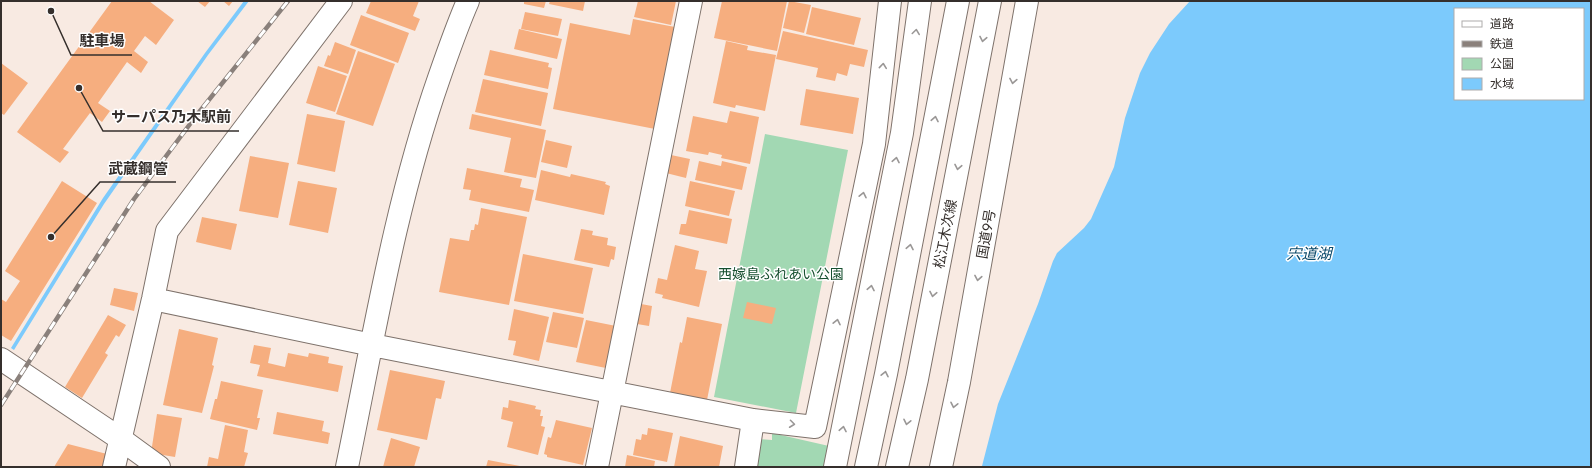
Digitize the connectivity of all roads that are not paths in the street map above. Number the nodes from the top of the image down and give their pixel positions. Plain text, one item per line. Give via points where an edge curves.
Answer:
1 (340, 1) edge
2 (468, 1) edge
3 (691, 1) edge
4 (890, 1) edge
5 (920, 1) edge
6 (958, 1) edge
7 (990, 1) edge
8 (1028, 1) edge
9 (153, 299) junction
10 (372, 345) junction
11 (1, 359) edge
12 (612, 392) junction
13 (753, 420) junction
14 (122, 440) junction
15 (114, 467) edge
16 (159, 467) edge
17 (348, 467) edge
18 (597, 467) edge
19 (746, 467) edge
20 (835, 467) edge
21 (866, 467) edge
22 (897, 467) edge
23 (941, 467) edge

1 - 9 main road via 167,231
2 - 10 main road via 424,122 394,235
3 - 12 main road
13 -> 4 main road via 814,427 874,144
20 -> 5 main road via 902,133
21 -> 6 main road
7 -> 22 main road, 松江木次線 via 917,379
8 -> 23 main road, 国道9号 via 959,382
9 - 10 main road
9 - 14 main road
10 - 12 main road
10 - 17 main road
11 - 14 main road
12 - 13 main road
12 - 18 main road
13 - 19 main road
14 - 15 main road
14 - 16 main road

